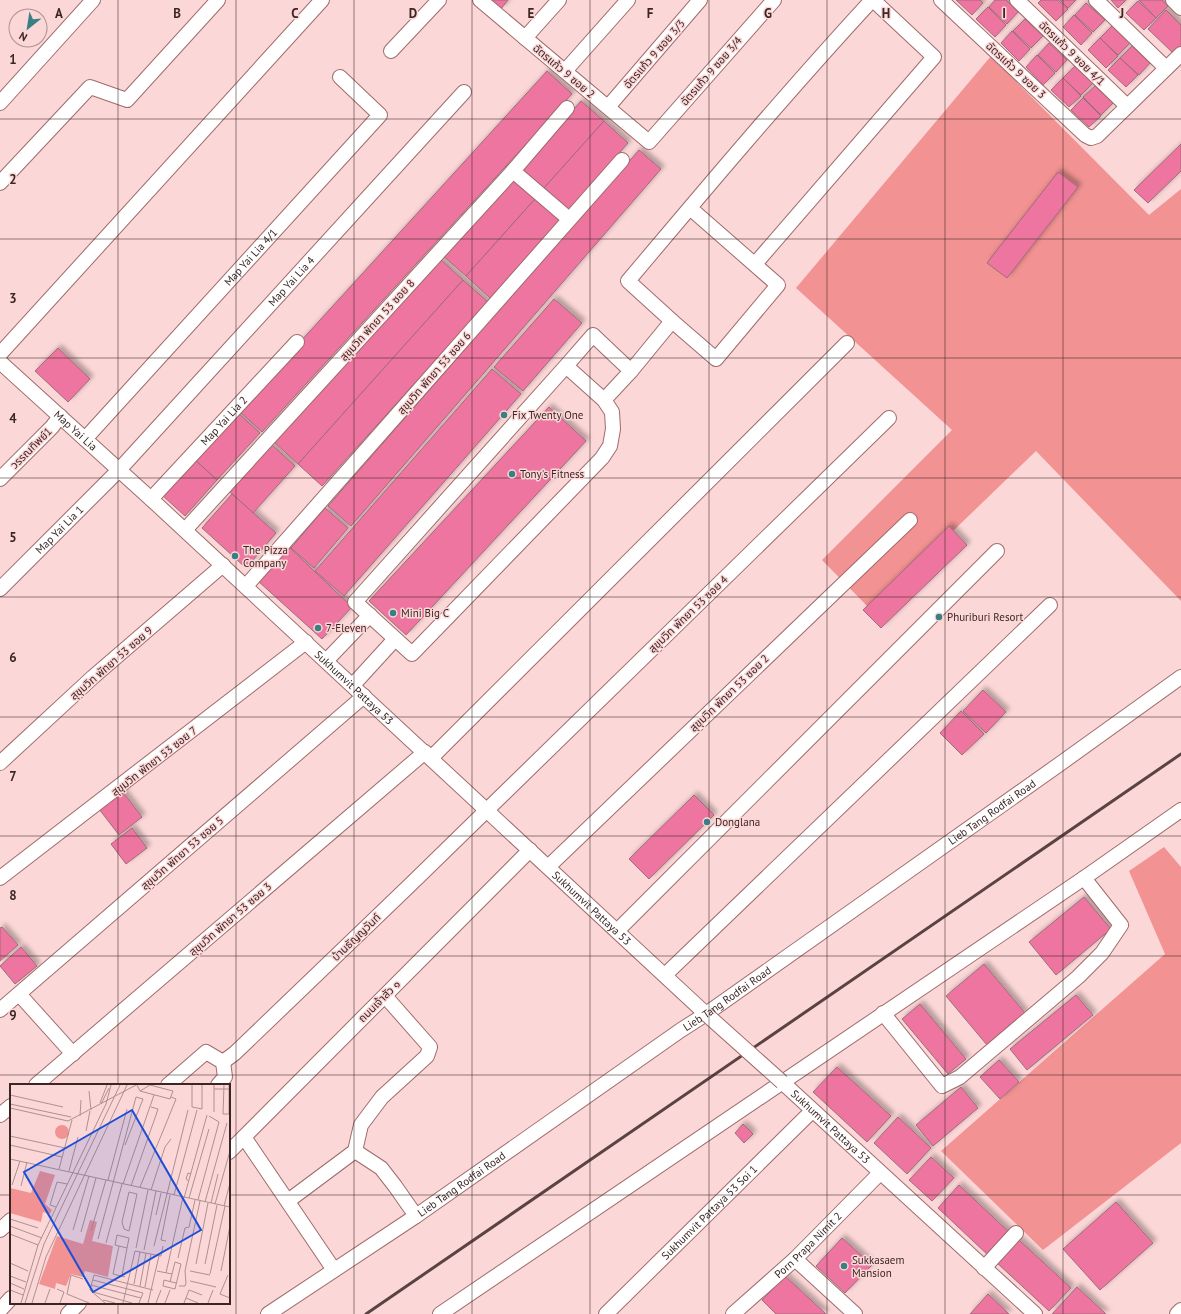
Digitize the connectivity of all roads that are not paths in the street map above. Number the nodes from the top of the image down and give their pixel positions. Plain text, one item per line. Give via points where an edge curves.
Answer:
1 (94, 0) edge
2 (218, 0) edge
3 (322, 0) edge
4 (439, 0) edge
5 (480, 0) edge
6 (559, 0) edge
7 (628, 0) edge
8 (700, 0) edge
9 (774, 0) edge
10 (872, 0) edge
11 (941, 0) edge
12 (1017, 0) edge
13 (1096, 0) edge
14 (1173, 0) edge
15 (1181, 8) edge
16 (525, 38) junction
17 (391, 51) dead end
18 (1181, 54) edge
19 (1166, 68) junction
20 (565, 71) junction
21 (340, 77) dead end
22 (464, 92) dead end
23 (0, 103) edge
24 (1127, 106) junction
25 (608, 107) junction
26 (567, 108) dead end
27 (649, 142) joint
28 (622, 160) dead end
29 (513, 170) junction
30 (0, 183) edge
31 (690, 208) junction
32 (569, 219) junction
33 (755, 264) junction
34 (672, 321) junction
35 (297, 342) dead end
36 (847, 343) dead end
37 (0, 354) edge
38 (0, 362) edge
39 (566, 366) junction
40 (630, 371) junction
41 (604, 400) junction
42 (60, 416) junction
43 (889, 418) dead end
44 (85, 439) junction
45 (119, 470) junction
46 (0, 479) edge
47 (151, 499) junction
48 (910, 520) dead end
49 (185, 530) junction
50 (997, 551) dead end
51 (223, 565) junction
52 (246, 586) junction
53 (0, 589) edge
54 (1050, 606) dead end
55 (370, 615) junction
56 (395, 639) junction
57 (306, 642) junction
58 (326, 661) junction
59 (1181, 677) edge
60 (353, 685) junction
61 (364, 696) junction
62 (428, 755) junction
63 (0, 763) edge
64 (487, 810) junction
65 (1181, 810) edge
66 (530, 850) junction
67 (548, 867) junction
68 (0, 878) edge
69 (1084, 878) junction
70 (617, 931) junction
71 (665, 976) junction
72 (19, 994) junction
73 (385, 996) junction
74 (0, 1010) edge
75 (883, 1013) junction
76 (706, 1014) junction
77 (73, 1054) junction
78 (223, 1062) junction
79 (782, 1082) junction
80 (37, 1084) edge
81 (169, 1084) edge
82 (219, 1084) edge
83 (10, 1107) edge
84 (812, 1111) junction
85 (0, 1115) edge
86 (244, 1137) junction
87 (230, 1151) edge
88 (355, 1151) junction
89 (880, 1173) junction
90 (288, 1201) junction
91 (416, 1216) junction
92 (10, 1221) edge
93 (0, 1230) edge
94 (1016, 1233) dead end
95 (795, 1259) junction
96 (984, 1268) junction
97 (334, 1270) junction
98 (10, 1299) edge
99 (78, 1304) edge
100 (0, 1310) edge
101 (1181, 1310) edge
102 (68, 1314) edge
103 (268, 1314) edge
104 (440, 1314) edge
105 (606, 1314) edge
106 (733, 1314) edge
107 (855, 1314) edge
108 (1035, 1314) edge
109 (1177, 1314) edge

1 - 23 street
2 - 30 street via 127,100 90,87
3 - 37 street
4 - 17 street
5 - 16 street, ฉัตรแก้ว 9 ซอย 2
6 - 16 street
7 - 20 street
8 - 25 street, ฉัตรแก้ว 9 ซอย 3/3
9 - 27 street, ฉัตรแก้ว 9 ซอย 3/4
10 - 31 street
10 - 33 street via 934,57
11 - 24 street, ฉัตรแก้ว 9 ซอย 3 via 1085,135 1091,138 1097,136
12 - 24 street, ฉัตรแก้ว 9 ซอย 4/1
13 - 19 street
14 - 15 street
16 - 20 street, ฉัตรแก้ว 9 ซอย 2
18 - 19 street
19 - 24 street
20 - 25 street, ฉัตรแก้ว 9 ซอย 2
21 - 44 street, Map Yai Lia 4/1 via 380,115
22 - 45 street, Map Yai Lia 4
25 - 27 street, ฉัตรแก้ว 9 ซอย 2
26 - 29 street, สุขุมวิท พัทยา 53 ซอย 8
28 - 32 street, สุขุมวิท พัทยา 53 ซอย 6
29 - 32 street
29 - 49 street, สุขุมวิท พัทยา 53 ซอย 8
31 - 33 street
31 - 34 street via 628,281
32 - 52 street, สุขุมวิท พัทยา 53 ซอย 6
33 - 34 street via 778,285 716,359
34 - 40 street
35 - 47 street, Map Yai Lia 2
36 - 62 street, สุขุมวิท พัทยา 53 ซอย 3
38 - 42 street, Map Yai Lia
39 - 40 street via 593,336
39 - 41 street
39 - 55 street via 355,602
40 - 41 street
41 - 56 street via 612,412 613,429 610,446 602,458 412,654
42 - 44 street, Map Yai Lia
42 - 46 street, วรรณทิพย์1
43 - 64 street, สุขุมวิท พัทยา 53 ซอย 4
44 - 45 street, Map Yai Lia
45 - 47 street, Map Yai Lia
45 - 53 street, Map Yai Lia 1
47 - 49 street, Sukhumvit Pattaya 53
48 - 67 street, สุขุมวิท พัทยา 53 ซอย 2
49 - 51 street, Sukhumvit Pattaya 53
50 - 70 street
51 - 52 street, Sukhumvit Pattaya 53
51 - 63 street, สุขุมวิท พัทยา 53 ซอย 9 via 93,677
52 - 57 street, Sukhumvit Pattaya 53
54 - 71 street
55 - 56 street
55 - 58 street
56 - 60 street
57 - 58 street, Sukhumvit Pattaya 53
57 - 68 street, สุขุมวิท พัทยา 53 ซอย 7
58 - 60 street, Sukhumvit Pattaya 53
59 - 76 street, Lieb Tang Rodfai Road
60 - 61 street, Sukhumvit Pattaya 53
61 - 62 street, Sukhumvit Pattaya 53
61 - 72 street, สุขุมวิท พัทยา 53 ซอย 5
62 - 64 street, Sukhumvit Pattaya 53
62 - 77 street, สุขุมวิท พัทยา 53 ซอย 3
64 - 66 street, Sukhumvit Pattaya 53
64 - 78 street, บ้านธัญญวันท์
65 - 69 street
66 - 67 street, Sukhumvit Pattaya 53
66 - 73 street, ถนนเจ้าสัว ๑
67 - 70 street, Sukhumvit Pattaya 53
69 - 75 street
69 - 75 street via 1121,925 1102,953 1078,977 960,1077 942,1086
70 - 71 street, Sukhumvit Pattaya 53
71 - 76 street, Sukhumvit Pattaya 53
72 - 74 street, สุขุมวิท พัทยา 53 ซอย 5
72 - 77 street
73 - 86 street, ถนนเจ้าสัว ๑
73 - 88 street via 430,1048 427,1056 382,1098 361,1125
75 - 79 street
76 - 79 street, Sukhumvit Pattaya 53, bridge
76 - 91 street, Lieb Tang Rodfai Road
77 - 80 street, สุขุมวิท พัทยา 53 ซอย 3
78 - 81 street via 206,1052
78 - 82 street via 225,1077
79 - 84 street, Sukhumvit Pattaya 53
79 - 104 street
83 - 85 street
84 - 89 street, Sukhumvit Pattaya 53
84 - 105 street, Sukhumvit Pattaya 53 Soi 1
86 - 87 street, ถนนเจ้าสัว ๑
86 - 90 street
88 - 90 street
88 - 91 street via 381,1168
89 - 95 street, Porn Prapa Nimit 2
89 - 96 street, Sukhumvit Pattaya 53
90 - 97 street
91 - 97 street, Lieb Tang Rodfai Road
92 - 93 street
94 - 96 street
95 - 106 street, Porn Prapa Nimit 2
95 - 107 street
96 - 108 street, Sukhumvit Pattaya 53
97 - 103 street, Lieb Tang Rodfai Road
98 - 100 street
99 - 102 street
101 - 109 street

